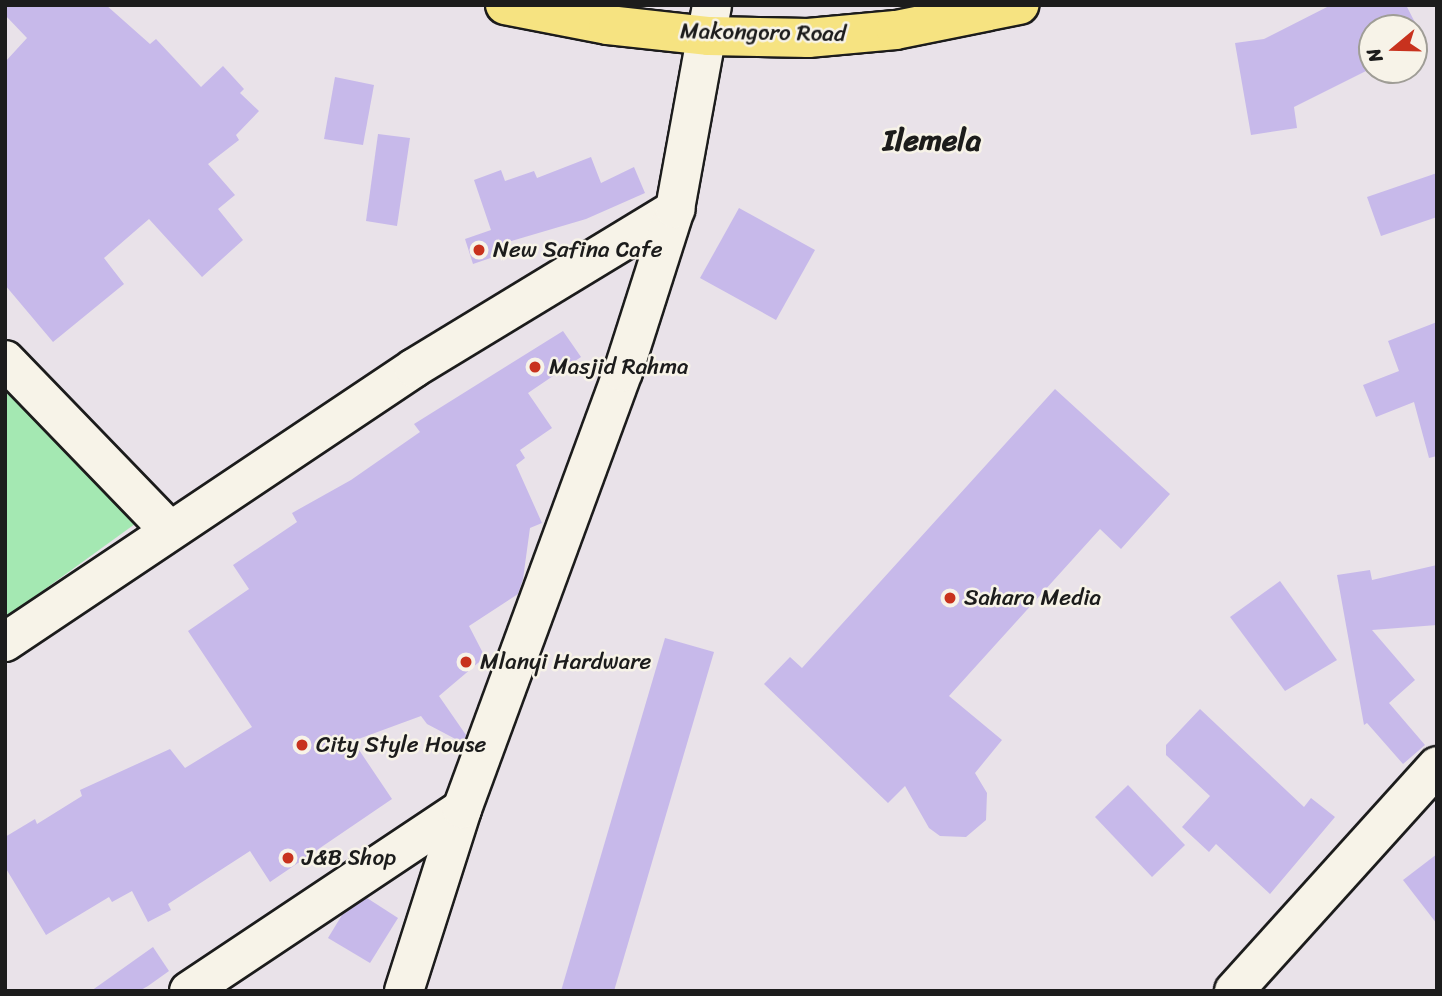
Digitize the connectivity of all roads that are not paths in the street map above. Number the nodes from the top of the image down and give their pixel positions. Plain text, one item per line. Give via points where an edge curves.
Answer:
1 (505, 5) edge
2 (1019, 5) edge
3 (710, 21) edge
4 (675, 209) junction
5 (5, 360) edge
6 (169, 530) junction
7 (5, 642) edge
8 (1437, 766) edge
9 (463, 809) junction
10 (189, 991) edge
11 (404, 991) edge
12 (1234, 991) edge

1 - 3 main road, Makongoro Road via 608,25
2 - 3 main road, Makongoro Road via 896,30 808,38
3 - 4 street
4 - 6 street via 414,368
4 - 9 street via 624,372
5 - 6 street
6 - 7 street
8 - 12 street
9 - 10 street
9 - 11 street

